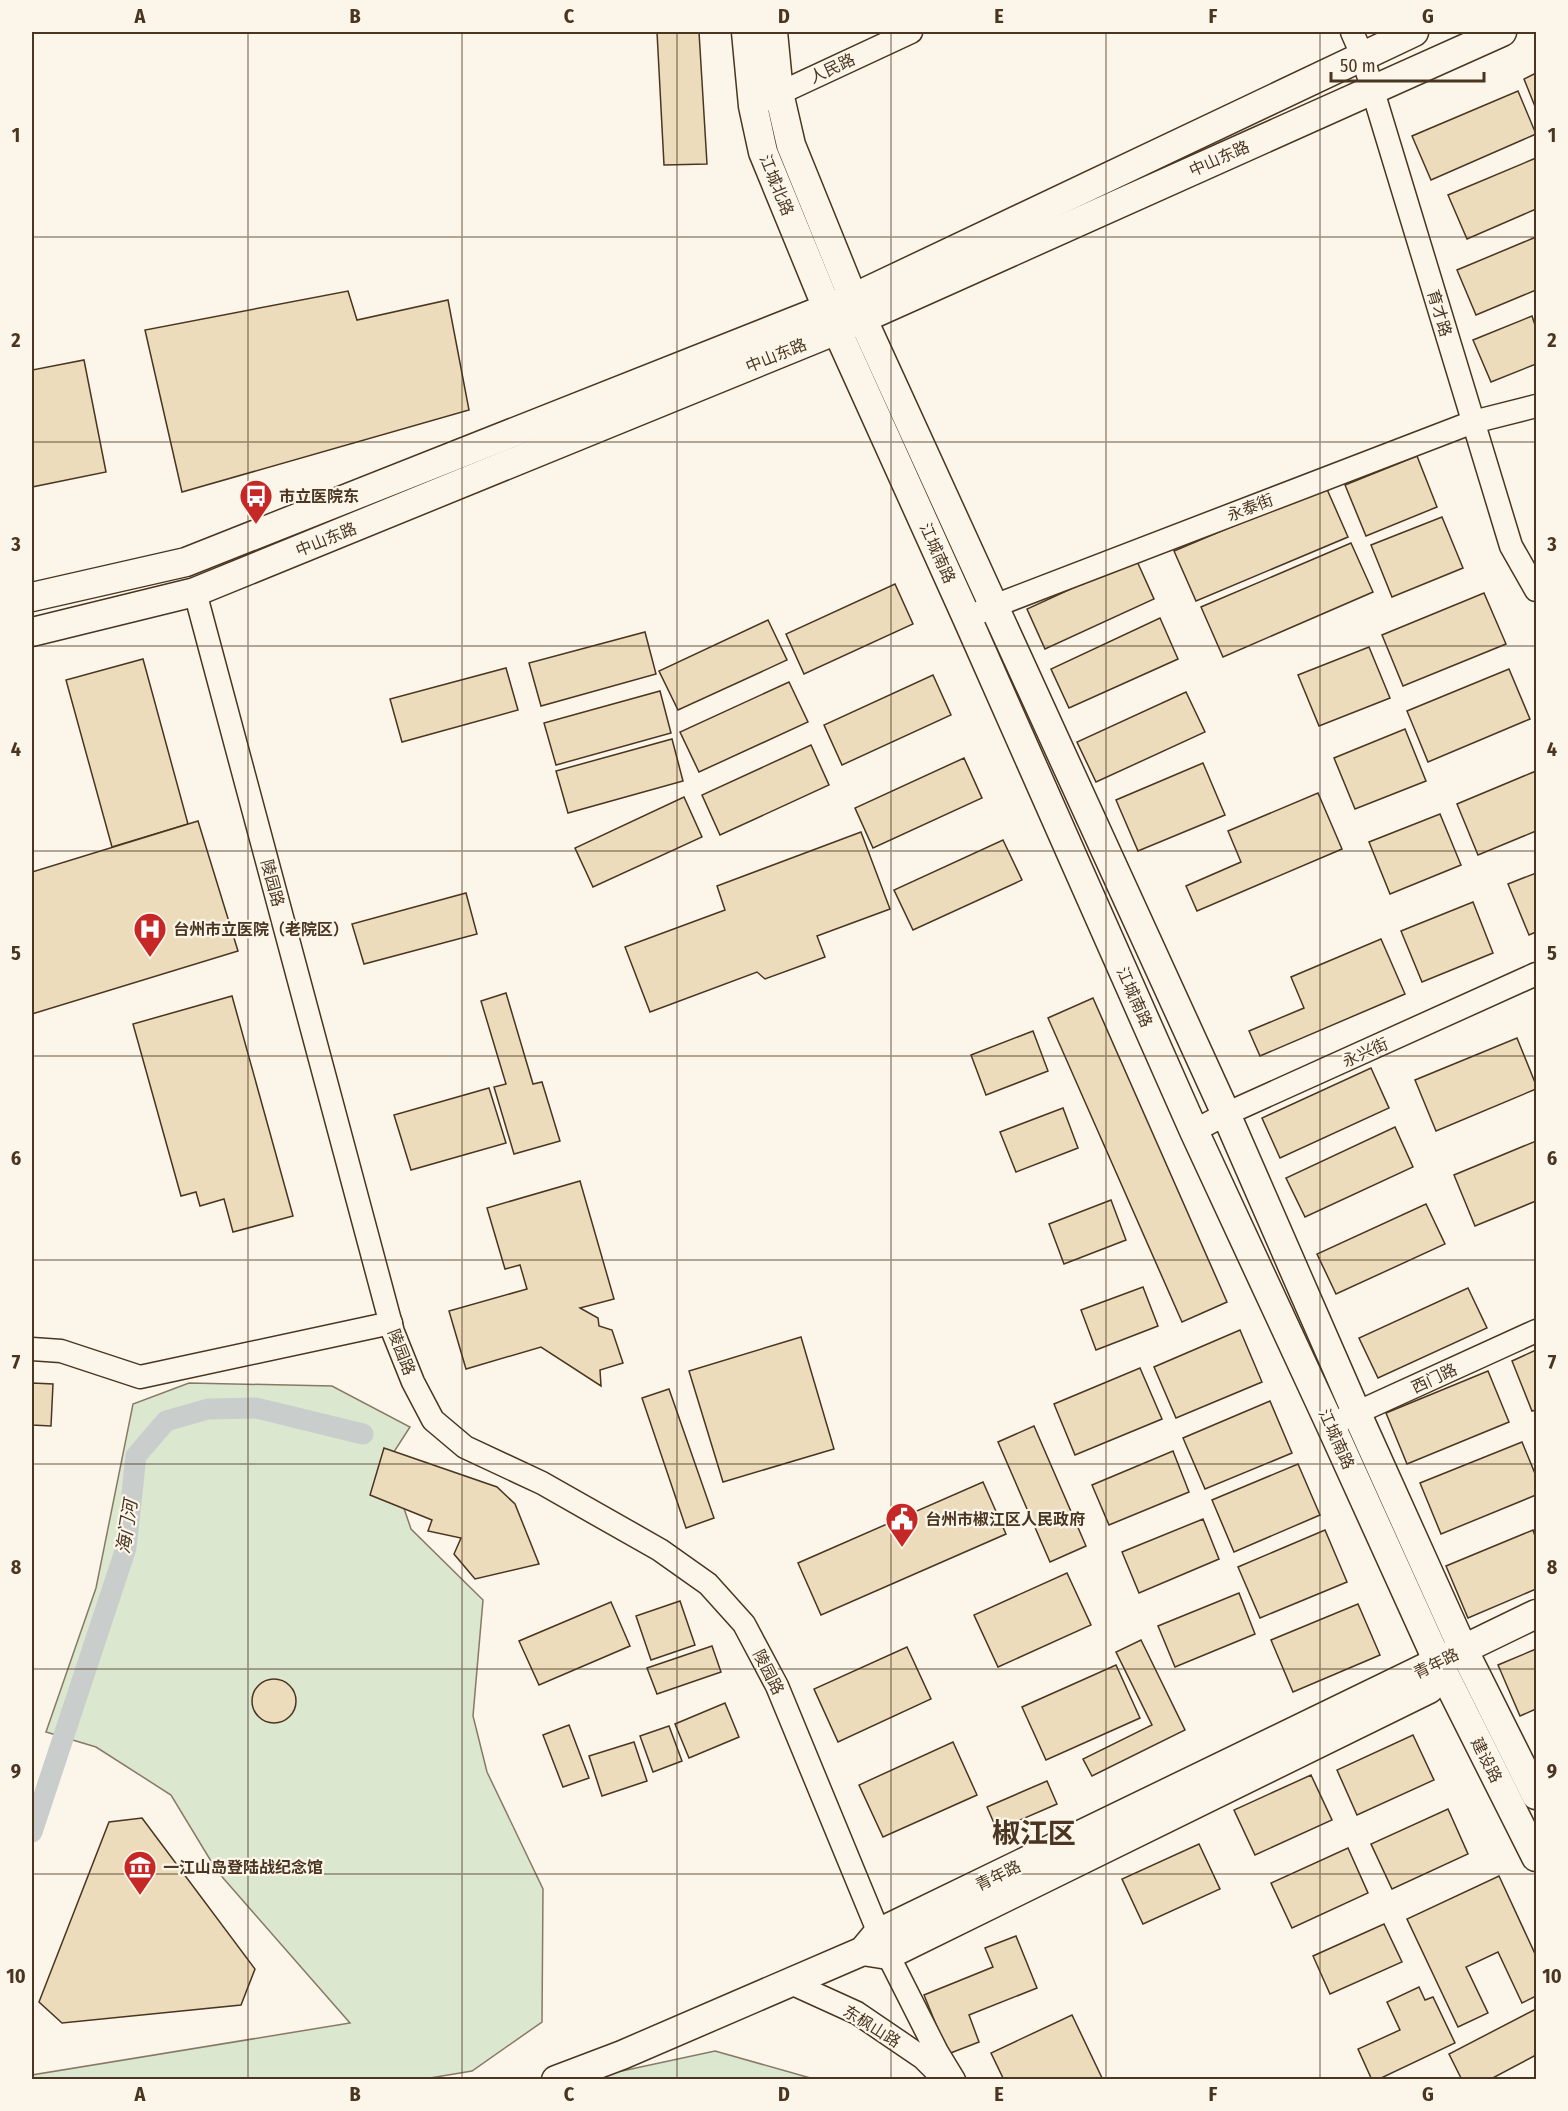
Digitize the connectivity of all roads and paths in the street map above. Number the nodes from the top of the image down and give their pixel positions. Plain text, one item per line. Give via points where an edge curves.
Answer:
1 (746, 32) edge
2 (773, 32) edge
3 (911, 32) edge
4 (1414, 32) edge
5 (1502, 32) edge
6 (1357, 43) edge
7 (1372, 88) junction
8 (779, 93) junction
9 (753, 106) junction
10 (845, 314) junction
11 (1536, 406) edge
12 (1473, 422) junction
13 (1536, 590) edge
14 (195, 592) junction
15 (32, 597) edge
16 (994, 606) junction
17 (968, 618) junction
18 (32, 632) edge
19 (1536, 974) edge
20 (1226, 1114) junction
21 (1194, 1131) junction
22 (391, 1323) junction
23 (1536, 1331) edge
24 (32, 1349) edge
25 (1357, 1414) junction
26 (1330, 1424) junction
27 (1536, 1614) edge
28 (1536, 1634) edge
29 (1467, 1657) junction
30 (1442, 1671) junction
31 (1536, 1796) edge
32 (1536, 1857) edge
33 (876, 1946) junction
34 (791, 1983) junction
35 (622, 2055) junction
36 (556, 2079) edge
37 (598, 2079) edge
38 (944, 2079) edge
39 (954, 2079) edge

1 - 9 main road, 江城北路
2 - 8 main road, 江城北路
3 - 8 street, 人民路
4 - 6 main road, 中山东路
5 - 7 main road, 中山东路
6 - 7 street, 育才路
6 - 10 main road, 中山东路
7 - 10 main road, 中山东路
7 - 12 street, 育才路
8 - 9 street, 人民路
8 - 10 main road, 江城北路 via 791,145
9 - 10 main road, 江城北路 via 763,152
10 - 14 main road, 中山东路
10 - 15 main road, 中山东路 via 186,562
10 - 16 main road, 江城南路
10 - 17 main road, 江城南路
11 - 12 street, 永泰街
12 - 13 street, 育才路 via 1511,546
12 - 16 street, 永泰街
14 - 18 main road, 中山东路
14 - 22 street, 陵园路
16 - 17 street, 永泰街
16 - 20 main road, 江城南路
17 - 21 main road, 江城南路
19 - 20 street, 永兴街
20 - 21 street, 永兴街
20 - 25 main road, 江城南路
21 - 26 main road, 江城南路
22 - 24 street via 140,1377 61,1351
22 - 33 street, 陵园路 via 413,1382 433,1420 465,1447 542,1483 660,1550 708,1584 744,1624 777,1686
23 - 25 street, 西门路
25 - 26 street, 西门路
25 - 29 main road, 江城南路
26 - 30 main road, 江城南路
27 - 29 main road, 青年路
28 - 29 main road
29 - 30 main road, 青年路
29 - 31 main road, 建设路
30 - 32 main road, 建设路
30 - 33 main road, 青年路
33 - 34 main road, 青年路
33 - 39 street, 东枫山路
34 - 35 main road, 青年路
34 - 38 street, 东枫山路 via 857,2013 923,2058
35 - 36 main road, 青年路
35 - 37 street

